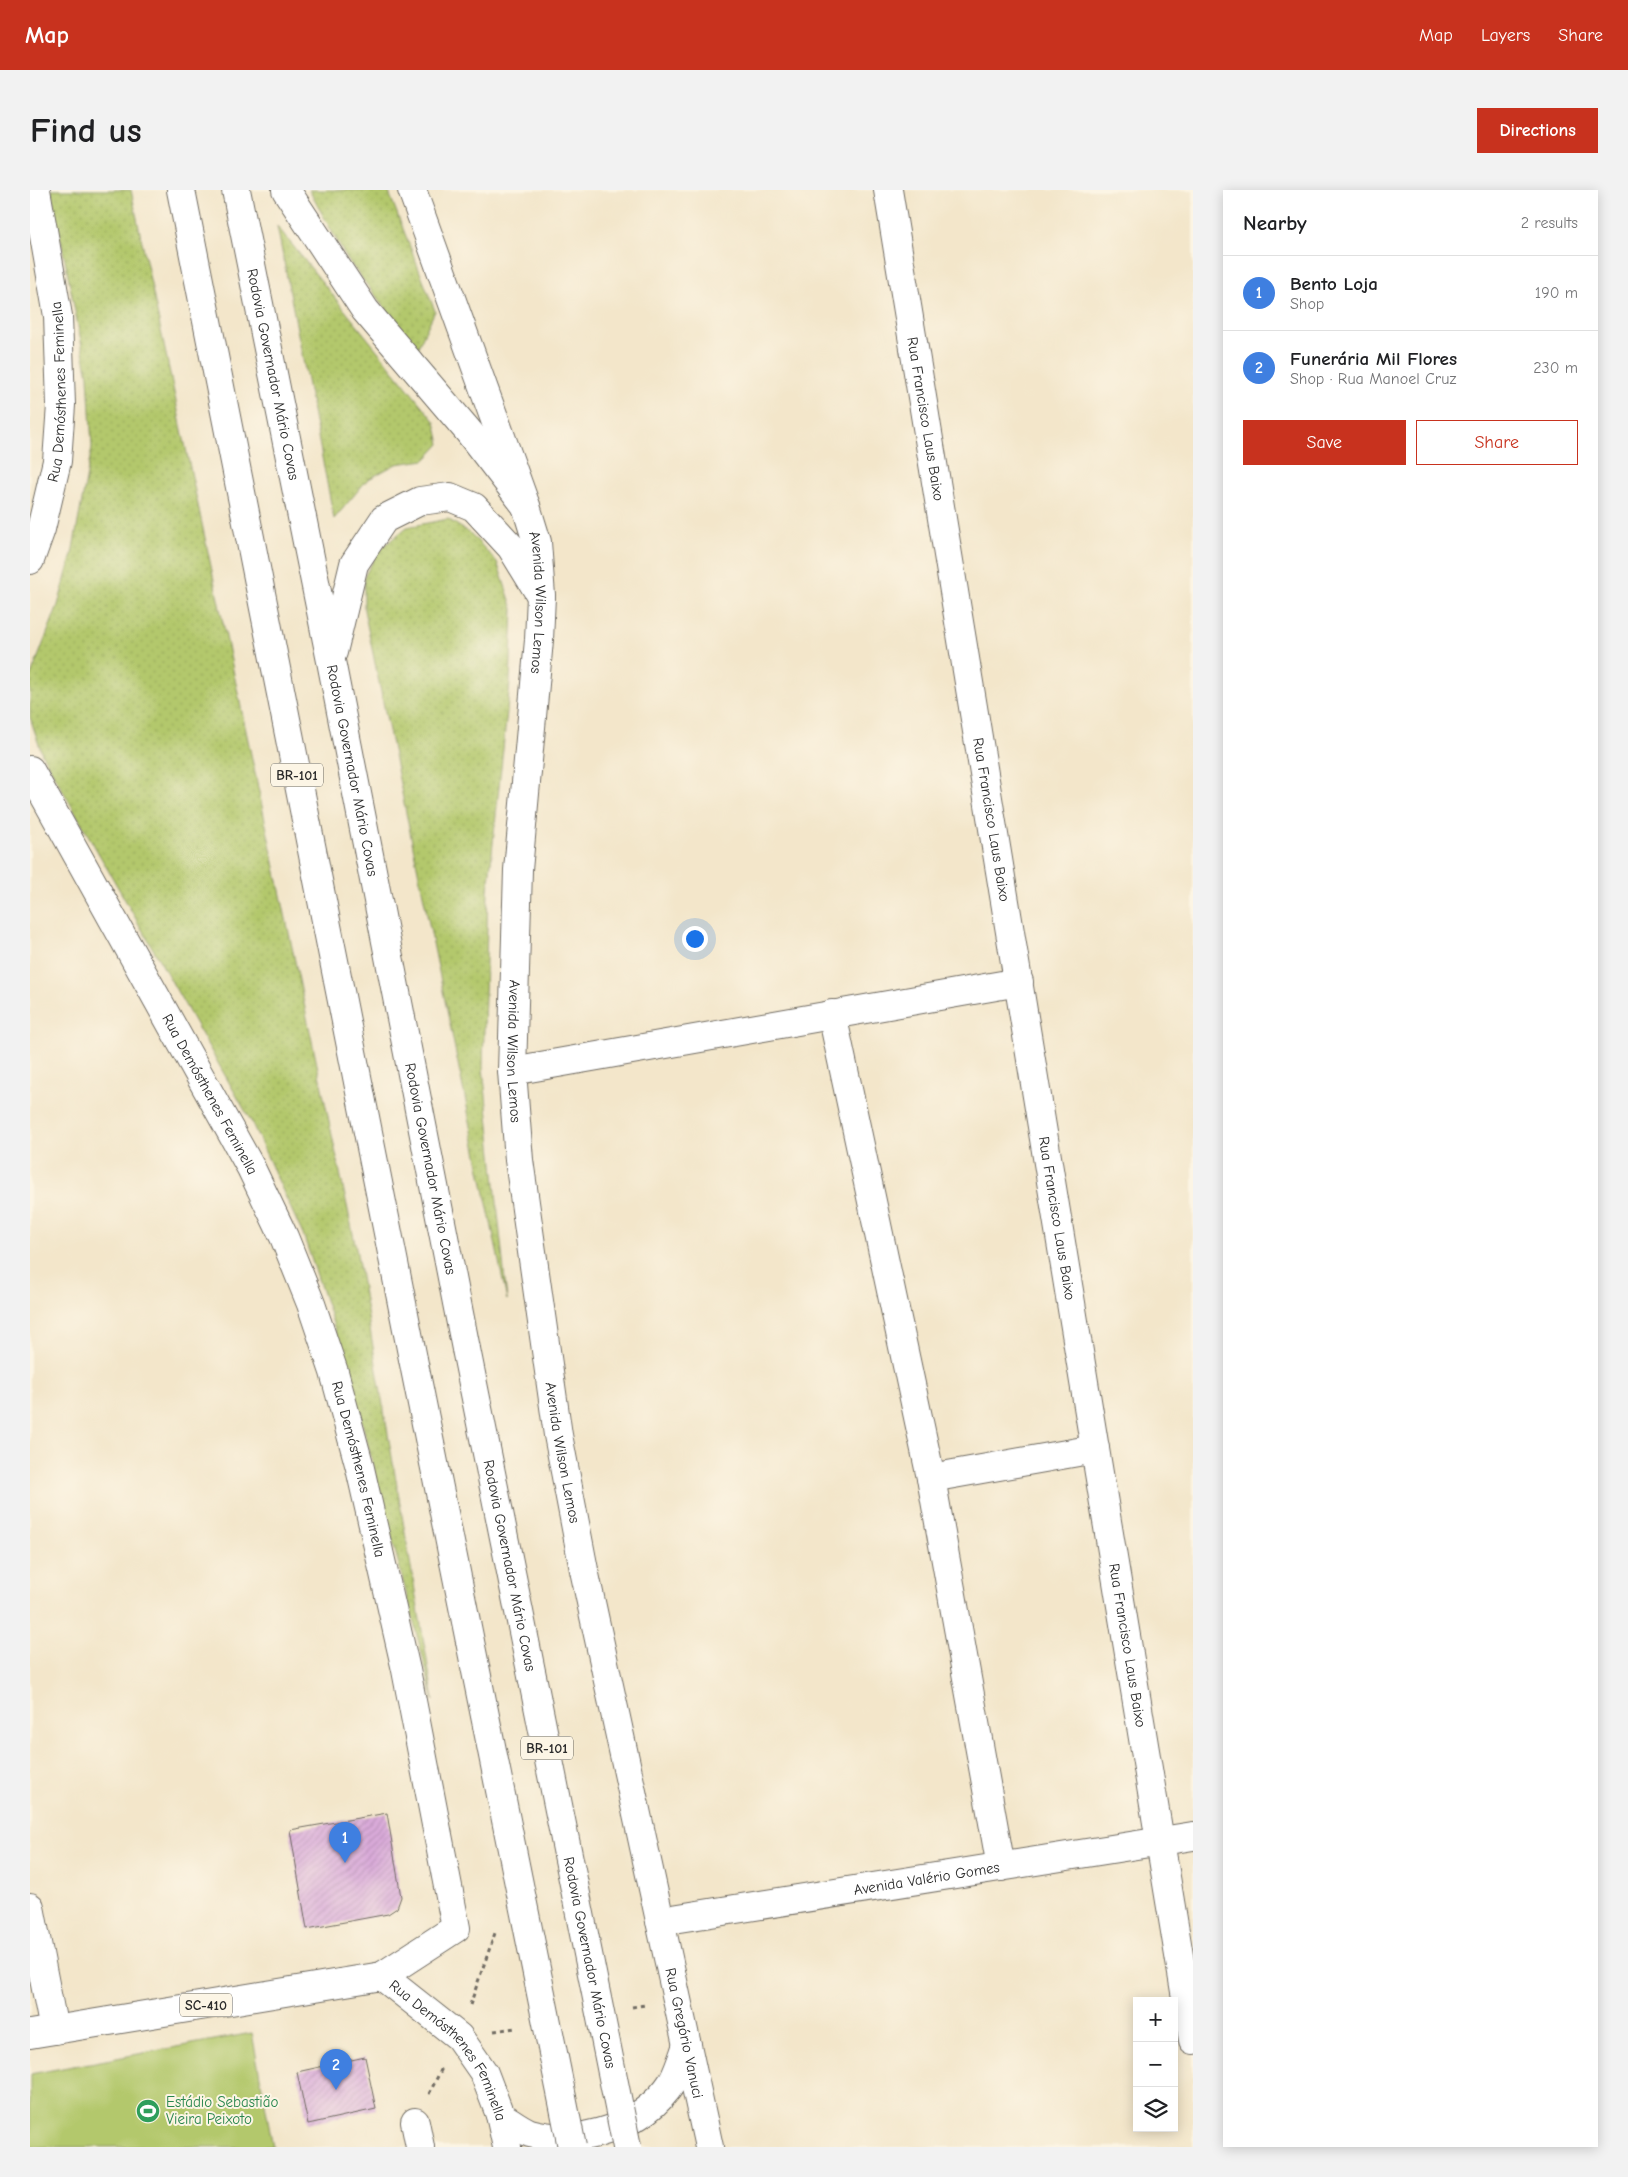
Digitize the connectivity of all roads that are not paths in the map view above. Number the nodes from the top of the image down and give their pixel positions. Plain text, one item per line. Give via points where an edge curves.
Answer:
1 (36, 190) edge
2 (181, 190) edge
3 (236, 190) edge
4 (286, 190) edge
5 (412, 190) edge
6 (888, 190) edge
7 (526, 506) junction
8 (30, 560) edge
9 (541, 596) junction
10 (331, 661) junction
11 (30, 770) edge
12 (1019, 982) junction
13 (832, 1014) junction
14 (512, 1070) junction
15 (1095, 1449) junction
16 (931, 1478) junction
17 (1193, 1836) edge
18 (1161, 1841) junction
19 (1002, 1866) junction
20 (30, 1907) edge
21 (660, 1920) junction
22 (382, 1976) junction
23 (42, 2032) edge
24 (1193, 2040) edge
25 (687, 2045) junction
26 (500, 2115) junction
27 (506, 2147) edge
28 (572, 2147) edge
29 (627, 2147) edge
30 (709, 2147) edge

1 - 8 main road, Rua Demósthenes Feminella via 58,316 61,405 57,461
2 - 28 main road, BR-101, bridge
3 - 10 main road, Rodovia Governador Mário Covas / BR-101
4 - 7 main road via 365,310
5 - 7 main road, Avenida Wilson Lemos
6 - 12 main road, Rua Francisco Laus Baixo
7 - 9 main road, Avenida Wilson Lemos via 537,542
9 - 10 main road via 511,547 474,507 450,497 420,501 384,519 354,564
9 - 14 main road, Avenida Wilson Lemos via 518,870
10 - 29 main road, Rodovia Governador Mário Covas / BR-101, bridge
11 - 22 main road, Rua Demósthenes Feminella via 251,1168 297,1270 334,1372 359,1464 406,1670 456,1928
12 - 13 main road
12 - 15 main road, Rua Francisco Laus Baixo
13 - 14 main road
13 - 16 main road
14 - 21 main road, Avenida Wilson Lemos via 518,1160 558,1435
15 - 16 main road
15 - 18 main road, Rua Francisco Laus Baixo
16 - 19 main road
17 - 18 main road, Avenida Valério Gomes
18 - 19 main road, Avenida Valério Gomes
18 - 24 main road, Rua Francisco Laus Baixo
19 - 21 main road, Avenida Valério Gomes
20 - 23 main road
21 - 25 main road, Rua Gregório Vanuci
22 - 23 main road, SC-410
22 - 26 main road, Rua Demósthenes Feminella via 458,2037 484,2073
25 - 26 main road via 673,2080 652,2105 625,2124 594,2135 562,2138 530,2132
25 - 30 main road, Rua Gregório Vanuci
26 - 27 main road, Rua Demósthenes Feminella

